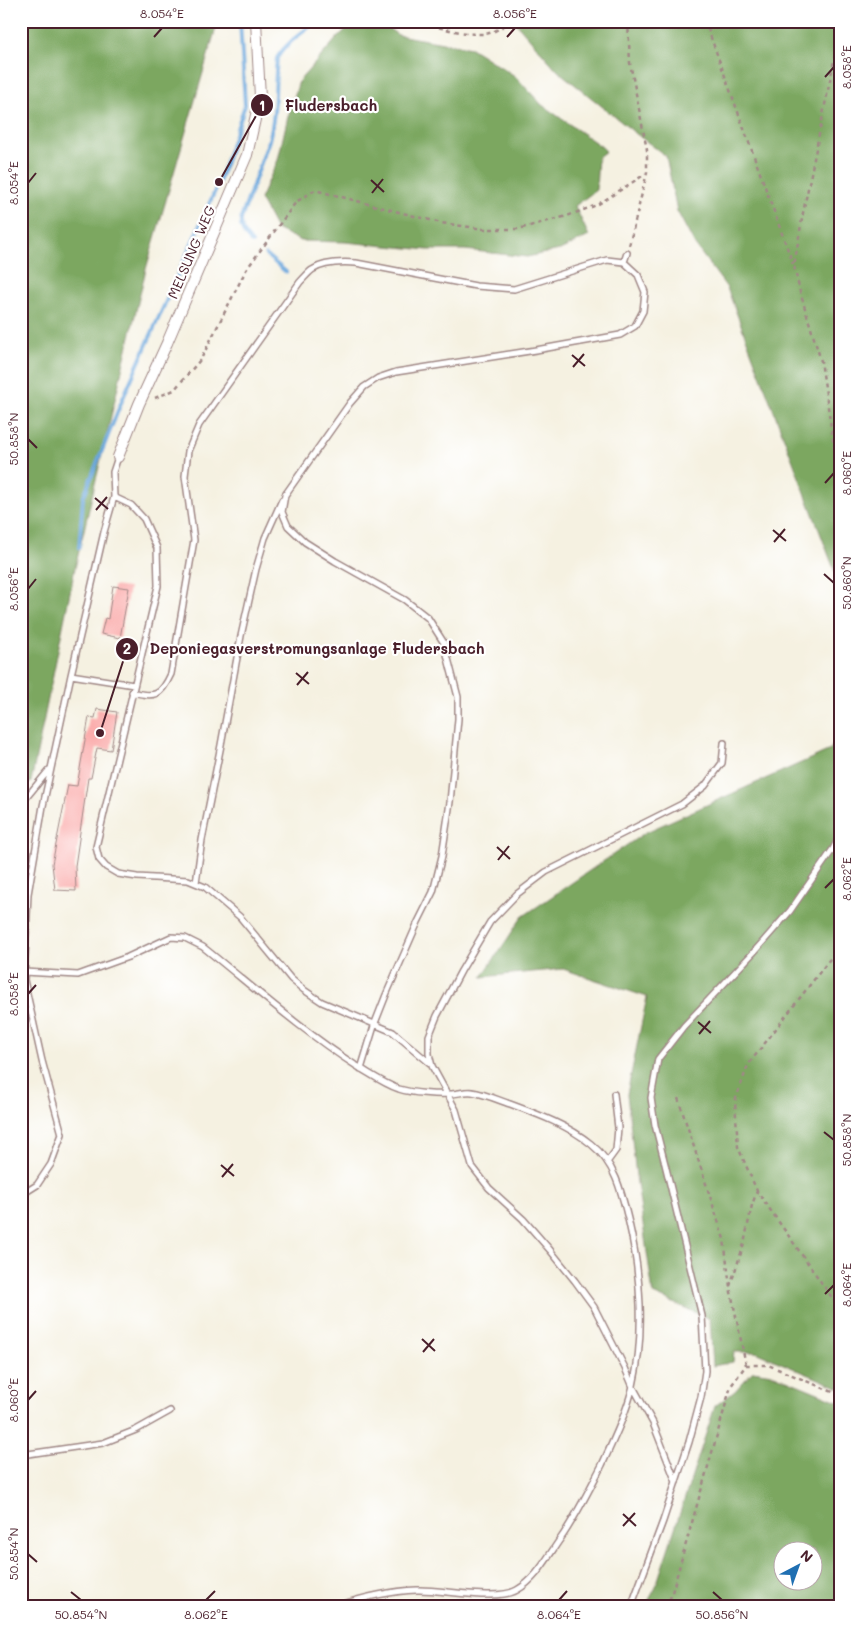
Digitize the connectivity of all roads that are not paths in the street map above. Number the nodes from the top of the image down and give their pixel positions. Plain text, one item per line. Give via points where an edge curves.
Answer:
1 (256, 21) edge
2 (627, 253) road end
3 (624, 262) junction
4 (118, 457) joint
5 (284, 495) junction
6 (114, 497) junction
7 (71, 675) junction
8 (134, 685) junction
9 (132, 692) junction
10 (724, 742) dead end
11 (51, 768) junction
12 (21, 804) edge
13 (840, 836) edge
14 (196, 883) junction
15 (24, 972) junction
16 (375, 1023) junction
17 (431, 1064) junction
18 (361, 1068) junction
19 (614, 1094) dead end
20 (448, 1095) junction
21 (608, 1161) junction
22 (21, 1195) edge
23 (633, 1387) junction
24 (170, 1411) dead end
25 (21, 1455) edge
26 (676, 1482) junction
27 (334, 1607) edge
28 (631, 1607) edge

1 - 4 street, MELSUNG WEG via 260,97 247,155
2 - 3 lane
3 - 5 lane via 638,275 645,292 644,311 635,326 620,335 396,372 378,378 364,387 350,403
3 - 9 lane via 607,260 514,289 476,286 356,263 342,262 312,270 300,282 199,425 188,451 185,476 194,540 172,674 165,688 157,694 148,696
4 - 6 lane via 113,472
5 - 14 lane via 265,538 256,569 232,680
5 - 16 lane via 282,512 288,526 305,542 405,600 428,618 444,643 458,696 450,802 433,892
6 - 7 lane
6 - 8 lane via 131,505 144,519 157,548 158,586
7 - 8 lane
7 - 11 lane
8 - 9 lane
9 - 14 lane via 96,847 99,859 118,874
10 - 17 lane via 722,763 705,786 682,804 546,872 490,922 429,1036
11 - 12 lane
11 - 15 lane via 28,894
13 - 26 lane via 790,911 684,1026 658,1059 651,1098 654,1125 702,1316 705,1371 701,1397
14 - 16 lane via 240,917 291,979 304,990 322,1002
15 - 18 lane via 78,975 171,937 185,938 204,947 300,1026
15 - 22 lane via 42,1061 62,1134 42,1178
16 - 17 lane via 393,1032
16 - 18 lane
17 - 20 lane
18 - 20 lane via 400,1090
19 - 21 lane via 618,1128 616,1150
20 - 21 lane via 470,1092 546,1119 591,1144
20 - 23 lane via 456,1110 472,1166 489,1188 523,1219 594,1307
21 - 23 lane via 621,1190 638,1277 640,1318
23 - 26 lane
23 - 27 lane via 619,1428 585,1500 527,1583 514,1592 492,1595 417,1590 370,1596
24 - 25 lane via 103,1443
26 - 28 lane

